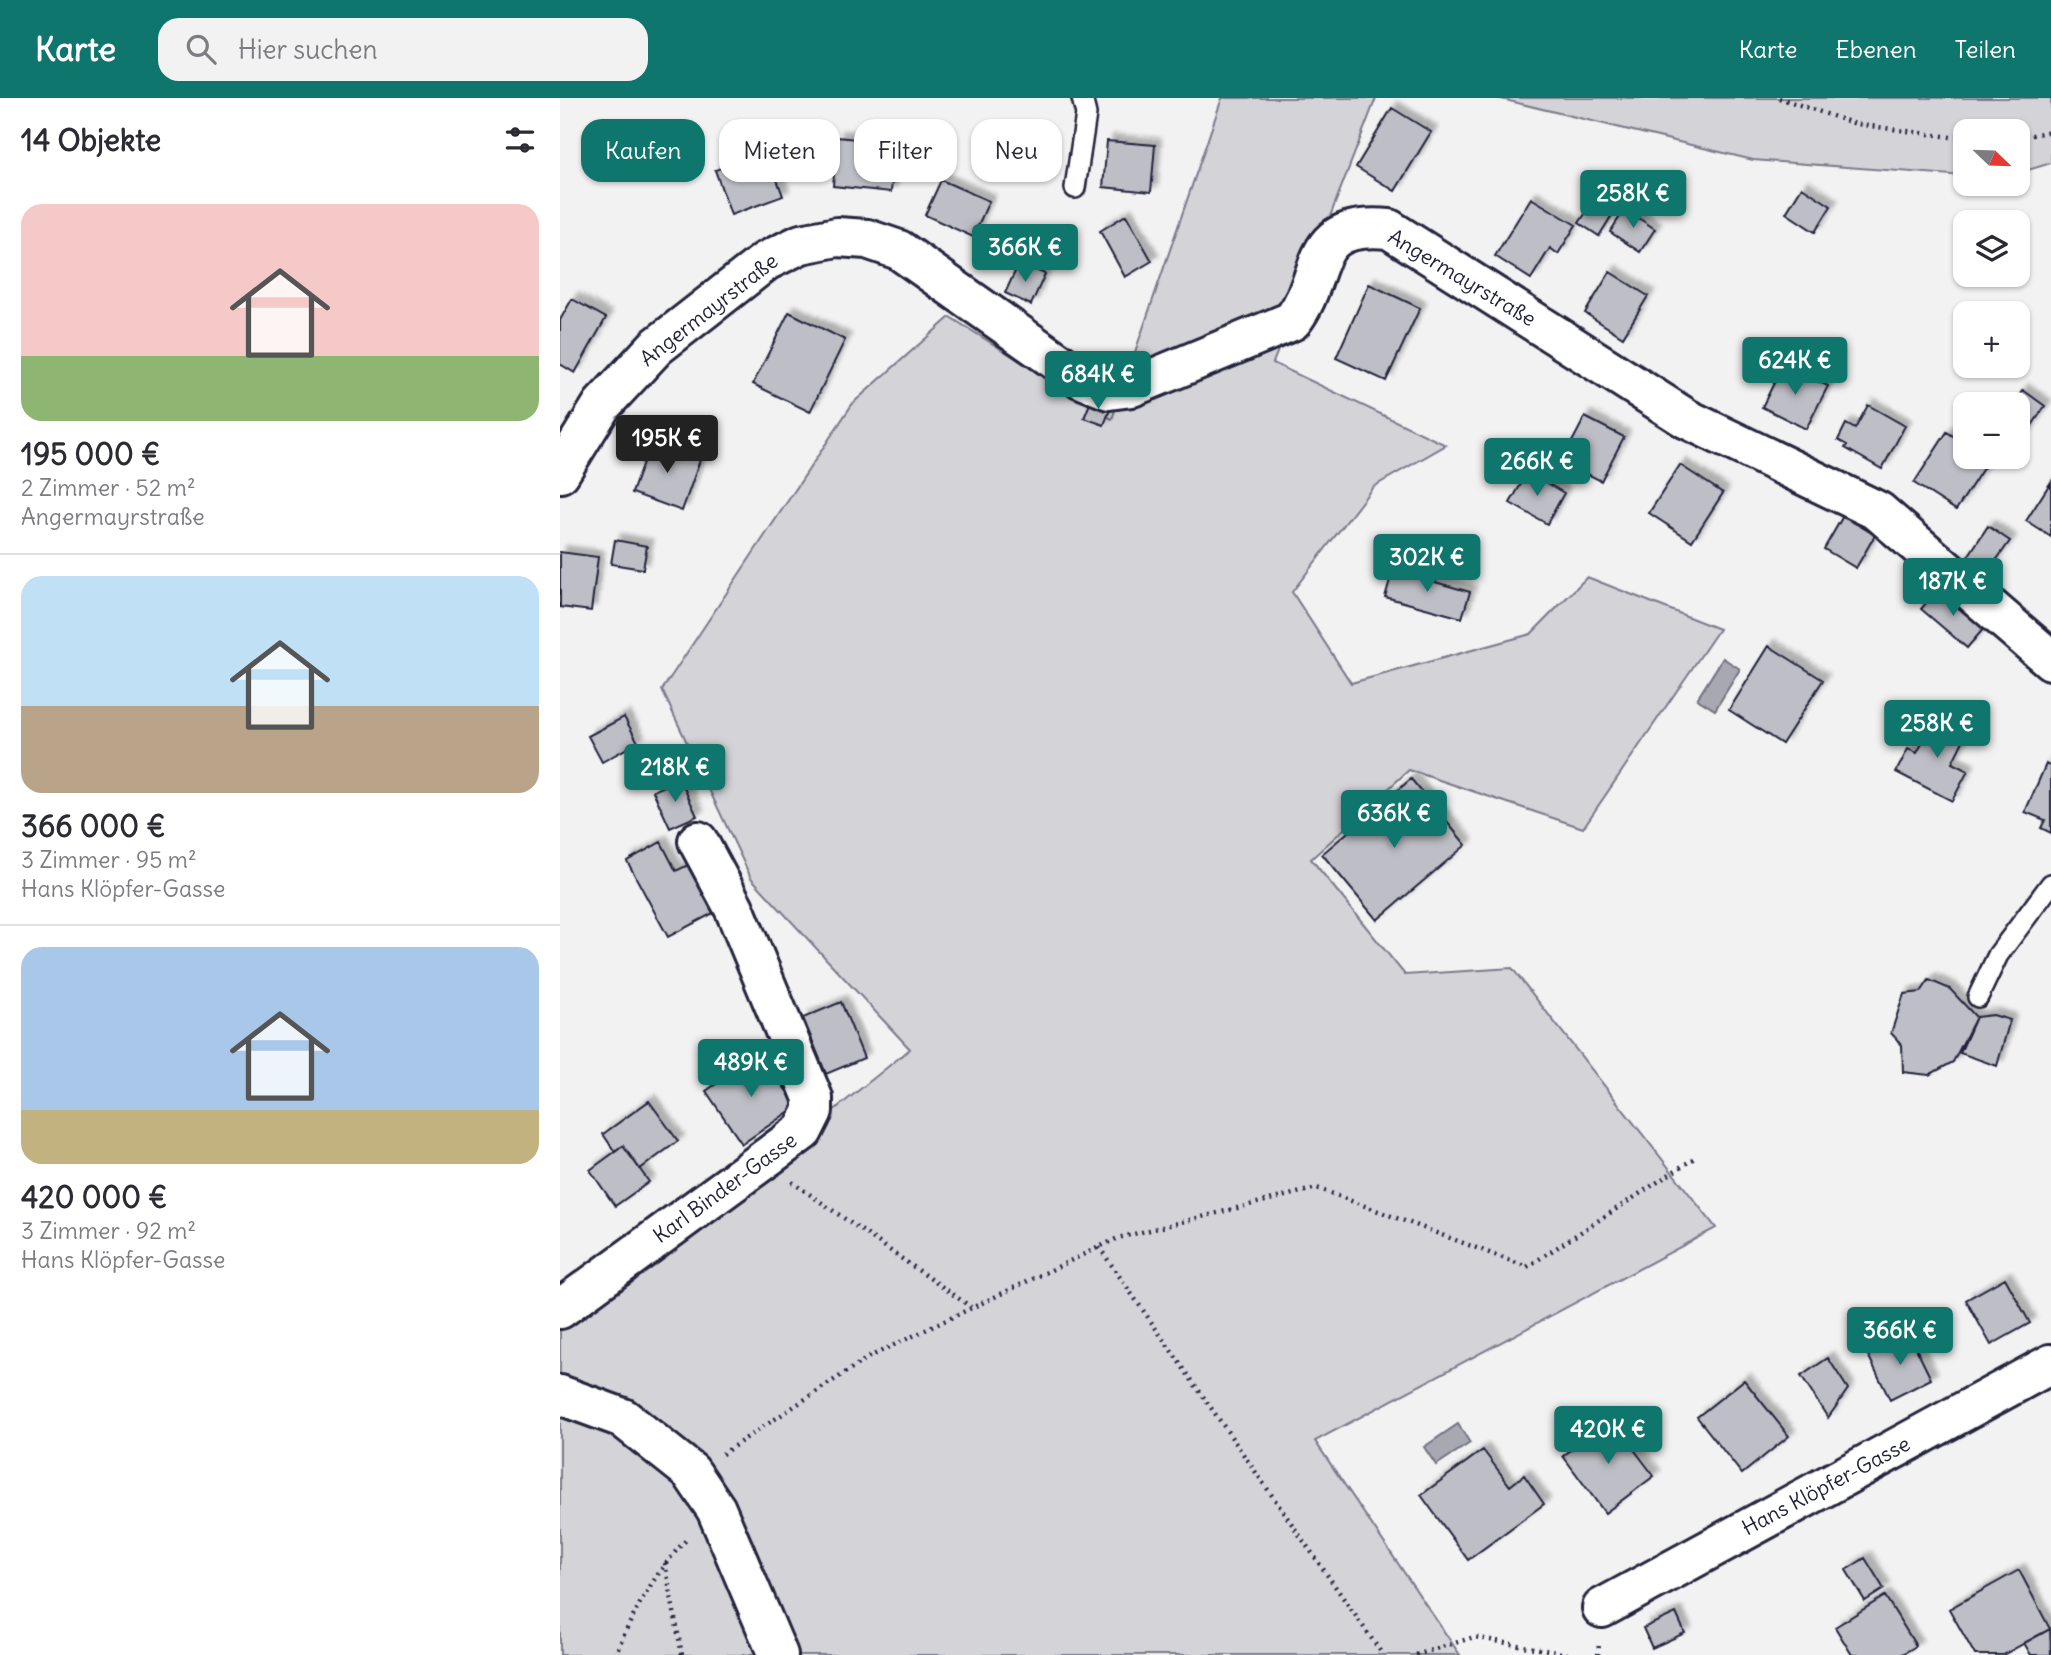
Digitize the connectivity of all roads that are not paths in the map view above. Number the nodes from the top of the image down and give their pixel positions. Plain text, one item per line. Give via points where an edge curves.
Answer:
1 (1083, 98) edge
2 (1075, 188) dead end
3 (560, 473) edge
4 (2051, 660) edge
5 (698, 841) dead end
6 (2051, 884) edge
7 (1978, 998) dead end
8 (560, 1309) edge
9 (2051, 1364) edge
10 (560, 1395) edge
11 (1602, 1608) dead end
12 (778, 1655) edge

1 - 2 lane via 1086,114
3 - 4 street, Angermayrstraße via 602,405 656,347 766,261 801,244 837,237 867,239 899,250 1082,379 1109,390 1132,387 1292,321 1301,311 1320,255 1330,243 1366,227 1389,229 1687,419 1878,510
5 - 8 street, Karl Binder-Gasse via 734,908 813,1097 813,1111 803,1131
6 - 7 lane via 1998,956
9 - 11 street, Hans Klöpfer-Gasse
10 - 12 street via 623,1418 691,1472 716,1509

